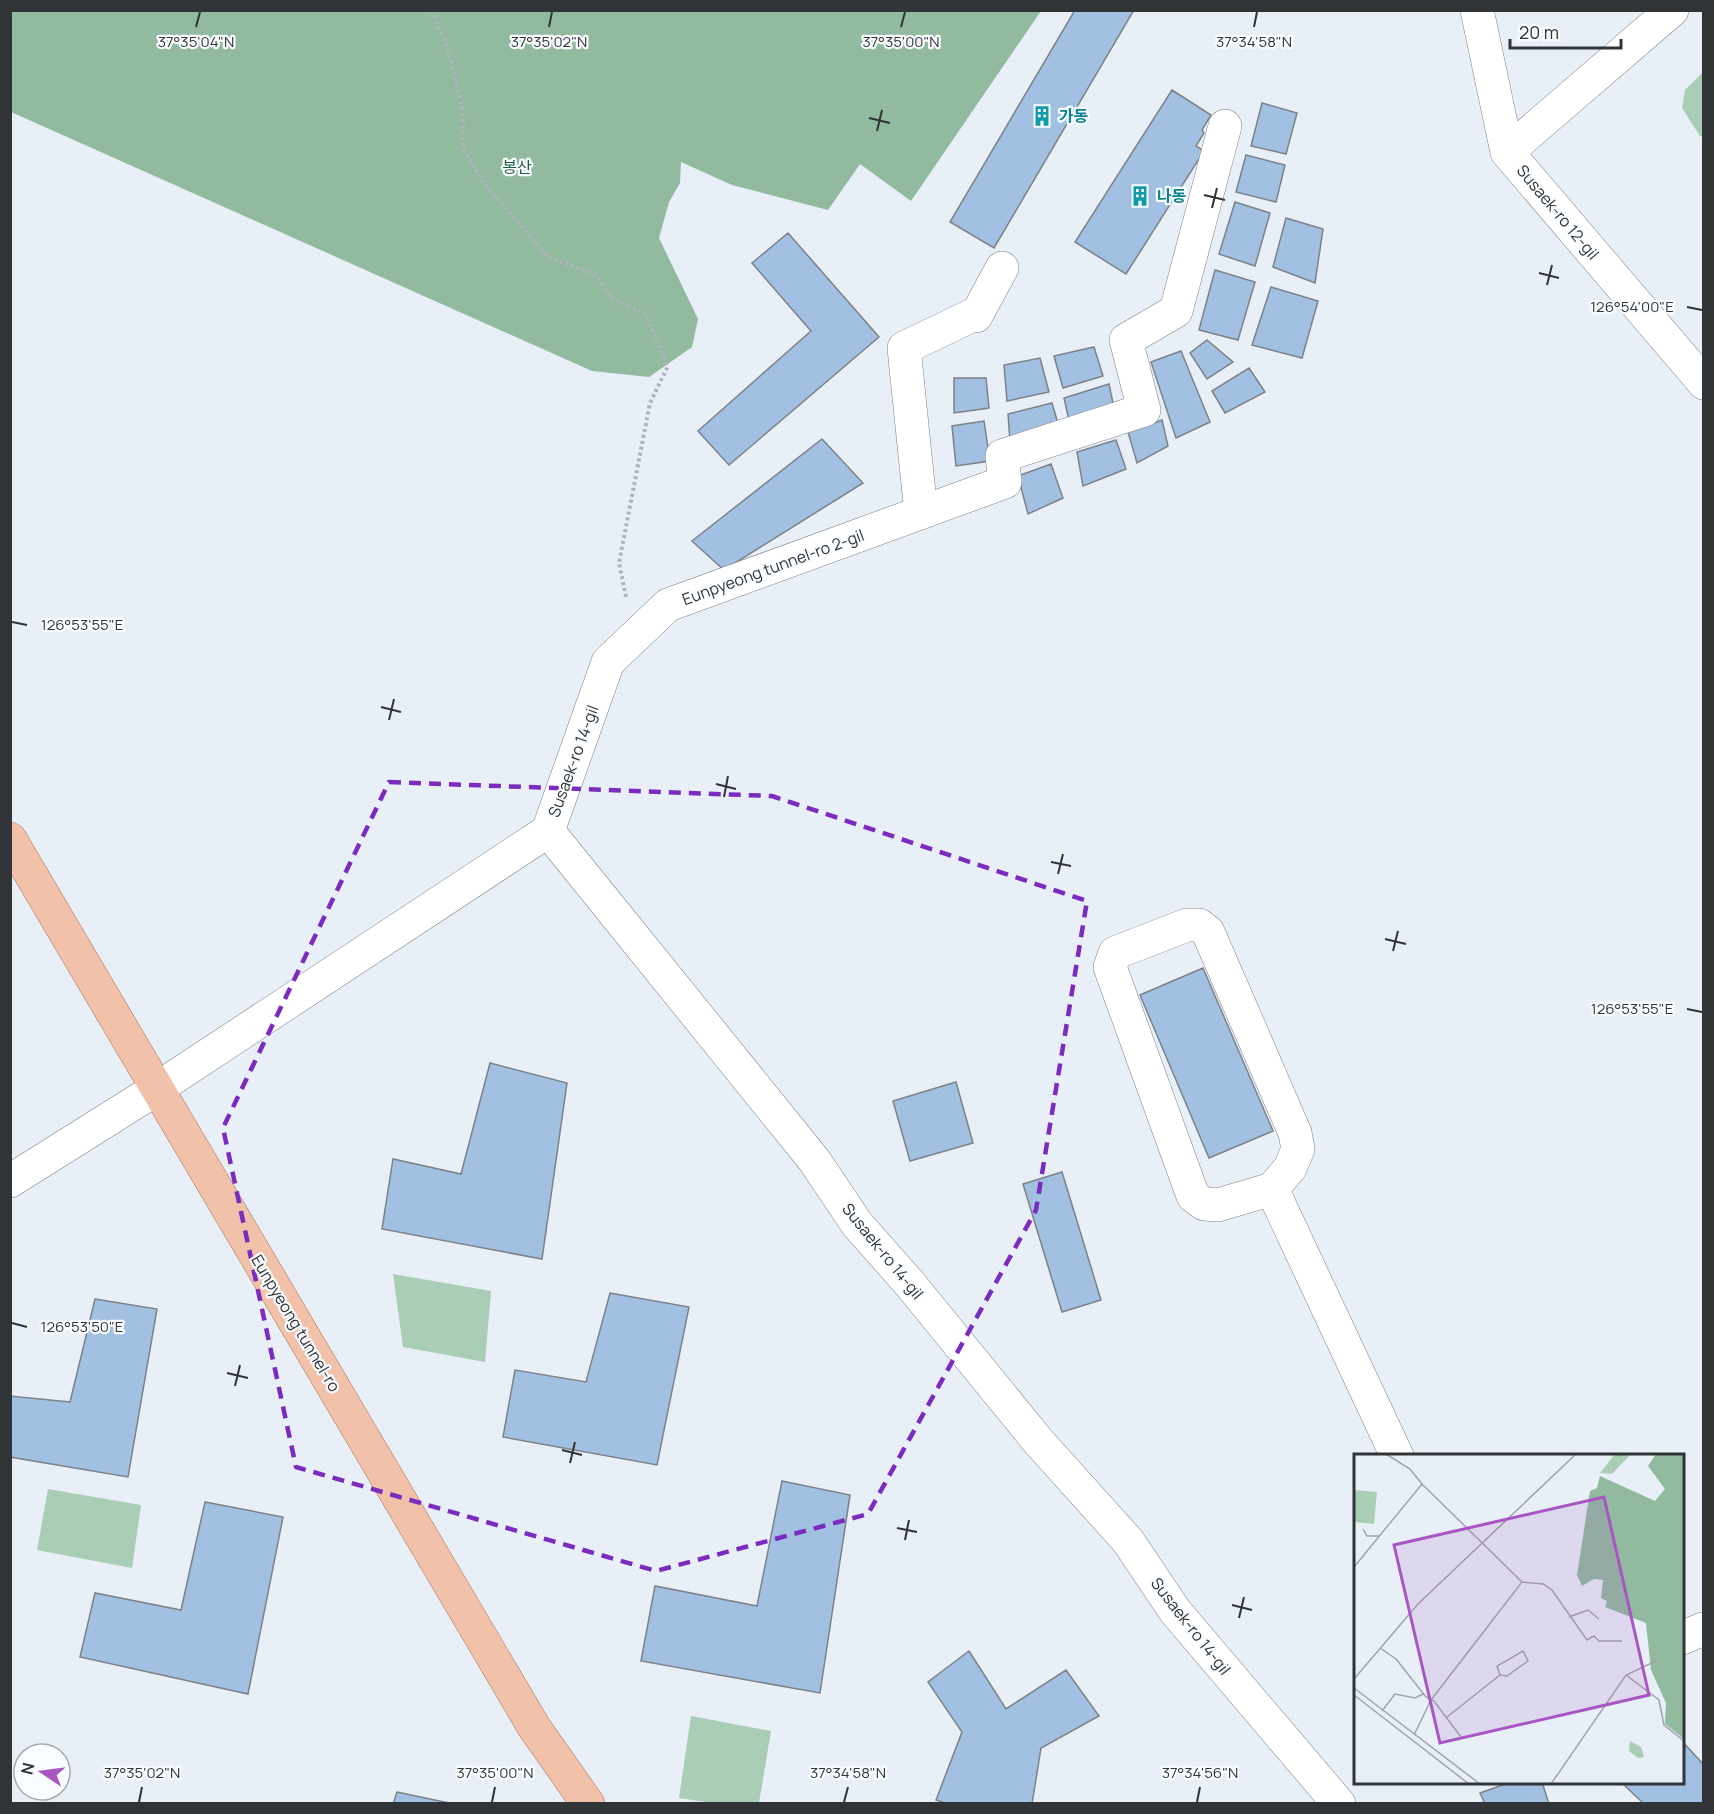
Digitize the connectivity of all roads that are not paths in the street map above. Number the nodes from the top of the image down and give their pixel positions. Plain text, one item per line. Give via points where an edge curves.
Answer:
1 (1477, 10) edge
2 (1672, 10) edge
3 (1224, 126) dead end
4 (1507, 152) junction
5 (1002, 268) dead end
6 (1704, 383) edge
7 (921, 513) junction
8 (608, 662) joint
9 (548, 831) junction
10 (10, 839) edge
11 (158, 1088) junction
12 (10, 1181) edge
13 (1272, 1189) junction
14 (1397, 1454) edge
15 (1703, 1629) edge
16 (1684, 1638) edge
17 (1356, 1784) edge
18 (588, 1803) edge
19 (1341, 1803) edge

1 - 4 street, Susaek-ro 12-gil
2 - 4 street
3 - 7 street, Eunpyeong tunnel-ro 2-gil via 1176,311 1126,340 1144,410 1002,456 1005,482
4 - 6 street, Susaek-ro 12-gil
5 - 7 street via 976,316 904,348
7 - 8 street, Eunpyeong tunnel-ro 2-gil via 668,605
8 - 9 street, Susaek-ro 14-gil
9 - 11 street
9 - 19 street, Susaek-ro 14-gil via 807,1150 857,1224 1038,1441 1128,1541 1175,1611
10 - 11 main road, Eunpyeong tunnel-ro
11 - 12 street
11 - 18 main road, Eunpyeong tunnel-ro via 534,1727
13 - 13 street via 1290,1168 1298,1149 1295,1133 1208,932 1200,925 1187,925 1115,953 1110,967 1193,1197 1204,1204 1218,1205
13 - 14 street
15 - 16 street
17 - 19 street

